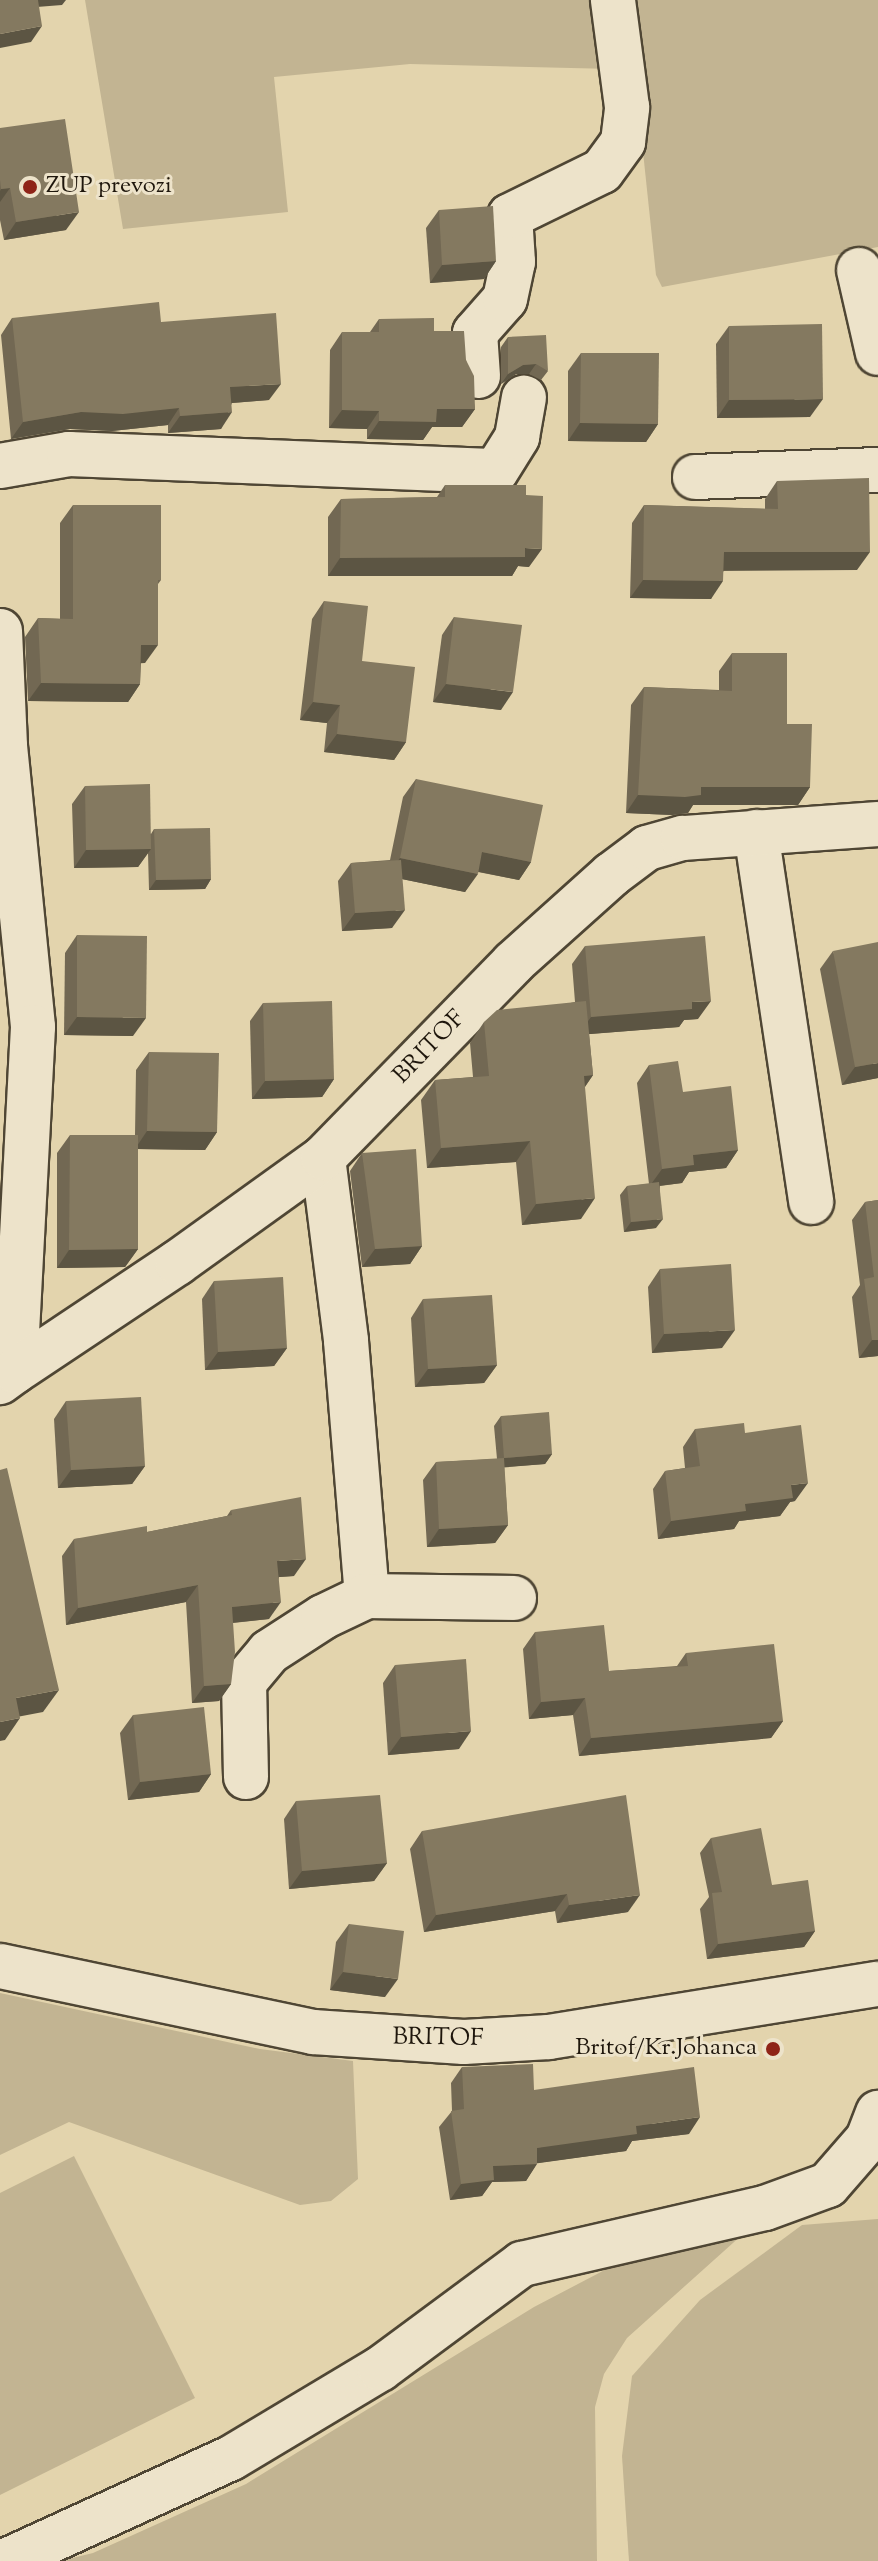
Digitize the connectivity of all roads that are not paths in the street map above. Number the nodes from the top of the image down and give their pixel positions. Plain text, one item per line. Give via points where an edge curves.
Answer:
1 (613, 0) edge
2 (859, 270) dead end
3 (878, 353) edge
4 (478, 376) edge
5 (524, 398) dead end
6 (0, 466) edge
7 (878, 470) edge
8 (695, 477) dead end
9 (0, 631) edge
10 (878, 824) edge
11 (756, 832) junction
12 (323, 1158) junction
13 (811, 1202) dead end
14 (8, 1376) edge
15 (367, 1596) junction
16 (514, 1598) dead end
17 (246, 1777) dead end
18 (0, 1966) edge
19 (878, 1984) edge
20 (878, 2113) edge
21 (6, 2561) edge

1 - 4 street via 627,107 623,142 602,171 510,216 513,262 505,299 475,333
2 - 3 street
5 - 6 street via 517,437 496,471 69,454
7 - 8 street
9 - 14 street, BRITOF via 5,746 33,1027
10 - 11 street, BRITOF
11 - 12 street, BRITOF via 683,838 647,848 611,875 513,963
11 - 13 street
12 - 14 street, BRITOF
12 - 15 street via 346,1341
15 - 16 street
15 - 17 street via 269,1652 244,1682
18 - 19 street, BRITOF via 313,2032 451,2042 549,2037
20 - 21 street via 868,2139 828,2185 765,2208 522,2264 380,2369 231,2458

